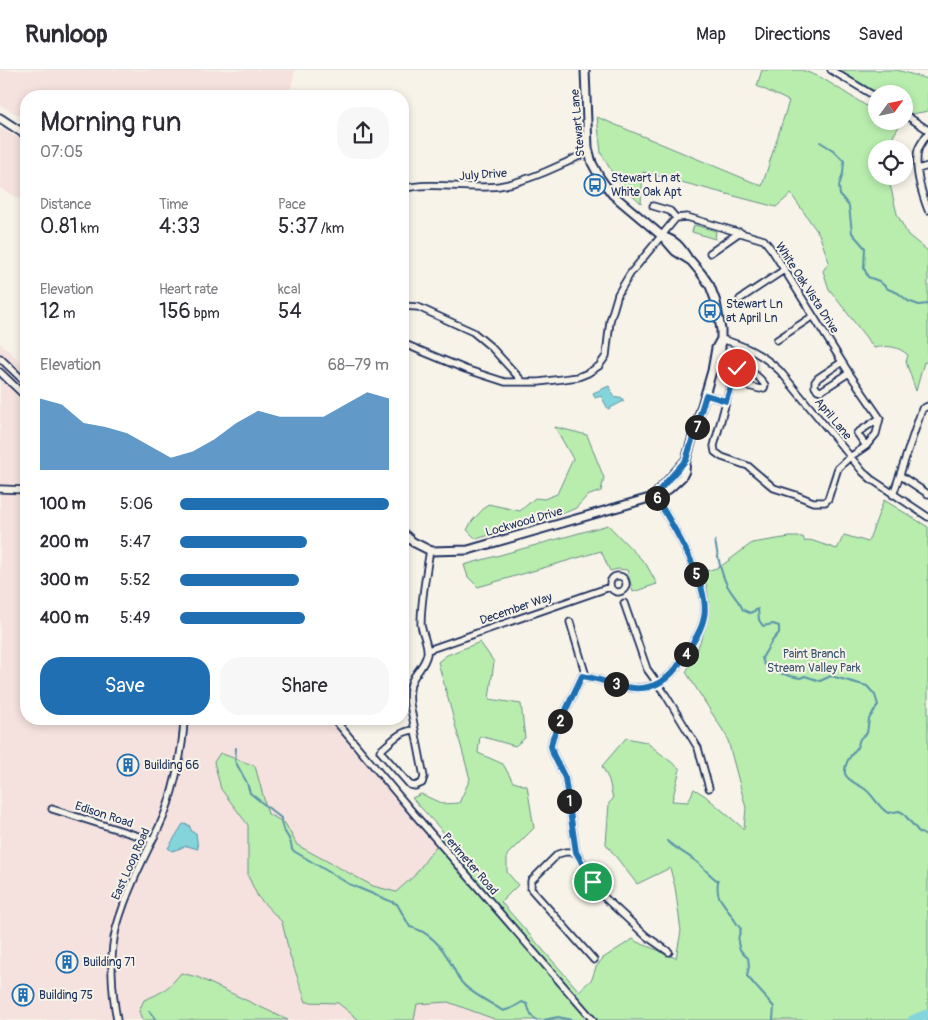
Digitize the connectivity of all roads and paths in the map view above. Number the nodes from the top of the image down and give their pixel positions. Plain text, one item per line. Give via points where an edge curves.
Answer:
1 (585, 70) edge
2 (831, 70) edge
3 (868, 92) edge
4 (0, 118) edge
5 (913, 120) edge
6 (0, 123) edge
7 (20, 131) edge
8 (928, 131) edge
9 (20, 132) edge
10 (589, 151) junction
11 (928, 166) edge
12 (918, 169) junction
13 (409, 188) edge
14 (653, 206) dead end
15 (928, 210) edge
16 (676, 218) junction
17 (740, 232) junction
18 (662, 236) junction
19 (710, 253) dead end
20 (784, 270) junction
21 (740, 299) dead end
22 (409, 306) edge
23 (813, 316) junction
24 (721, 339) junction
25 (777, 340) dead end
26 (409, 346) edge
27 (0, 358) edge
28 (842, 362) junction
29 (0, 372) edge
30 (849, 373) junction
31 (20, 377) edge
32 (523, 382) junction
33 (731, 382) junction
34 (20, 391) edge
35 (706, 395) junction
36 (726, 401) junction
37 (928, 406) edge
38 (880, 418) junction
39 (866, 446) junction
40 (850, 457) junction
41 (901, 476) junction
42 (0, 489) edge
43 (20, 490) edge
44 (928, 494) edge
45 (655, 495) junction
46 (893, 495) junction
47 (928, 517) edge
48 (409, 538) edge
49 (430, 550) junction
50 (610, 587) dead end
51 (624, 603) dead end
52 (570, 622) dead end
53 (428, 650) junction
54 (584, 676) junction
55 (657, 685) junction
56 (184, 725) edge
57 (339, 725) edge
58 (414, 730) junction
59 (710, 788) dead end
60 (52, 809) dead end
61 (151, 840) junction
62 (576, 852) junction
63 (669, 952) dead end
64 (594, 960) dead end
65 (117, 1020) edge
66 (593, 1020) edge

1 - 10 street, Stewart Lane
2 - 3 street
4 - 7 street
5 - 8 street
6 - 9 street
8 - 12 street via 918,151
10 - 13 street, July Drive via 521,181 500,186
10 - 18 street, Stewart Lane via 600,178 612,194
11 - 12 street
12 - 15 street
14 - 16 street via 670,210
16 - 17 street, White Oak Vista Drive via 687,216
16 - 18 street
17 - 19 street
17 - 20 street, White Oak Vista Drive via 764,240
18 - 24 street, Stewart Lane via 680,245 710,286 716,302
18 - 32 street via 630,274 618,294 610,321 606,356 599,366 578,377
20 - 21 street
20 - 23 street, White Oak Vista Drive
22 - 32 street via 418,307 473,332
23 - 25 street
23 - 28 street, White Oak Vista Drive
24 - 35 street, Stewart Lane via 721,350 713,362
24 - 40 street, April Lane via 748,348 768,360
26 - 32 street via 505,382
27 - 31 street
28 - 30 street, White Oak Vista Drive
28 - 30 street via 816,380 815,387 821,391
29 - 34 street
30 - 38 street, White Oak Vista Drive
33 - 33 street via 760,389 765,385 741,366
33 - 36 street
35 - 36 street
35 - 45 street, Stewart Lane via 682,477 669,489
36 - 40 street via 715,452 722,458 748,466 774,488 814,502 825,502 838,468
37 - 41 street via 922,409
38 - 39 street via 876,434
38 - 39 street via 857,433
39 - 40 street
40 - 46 street, April Lane via 871,479
41 - 44 street
41 - 46 street
42 - 43 street
45 - 49 street, Lockwood Drive via 468,550
45 - 55 street via 692,562 704,597 705,616 676,671
46 - 47 street, April Lane
48 - 49 street, Lockwood Drive
49 - 53 street via 421,622
50 - 53 street, December Way
51 - 55 street via 646,669
52 - 54 street
53 - 58 street via 425,661 414,676 410,692
54 - 55 street via 634,688
54 - 62 street via 551,746 565,778
55 - 59 street via 698,748
56 - 61 street, East Loop Road via 170,797 160,826
57 - 66 street, Perimeter Road
58 - 58 street via 424,777 422,783 415,786 380,751 398,734
60 - 61 street, Edison Road
61 - 65 street, East Loop Road via 116,930 112,966
62 - 63 street via 604,897 646,936
62 - 64 street via 558,854 531,881 531,889

